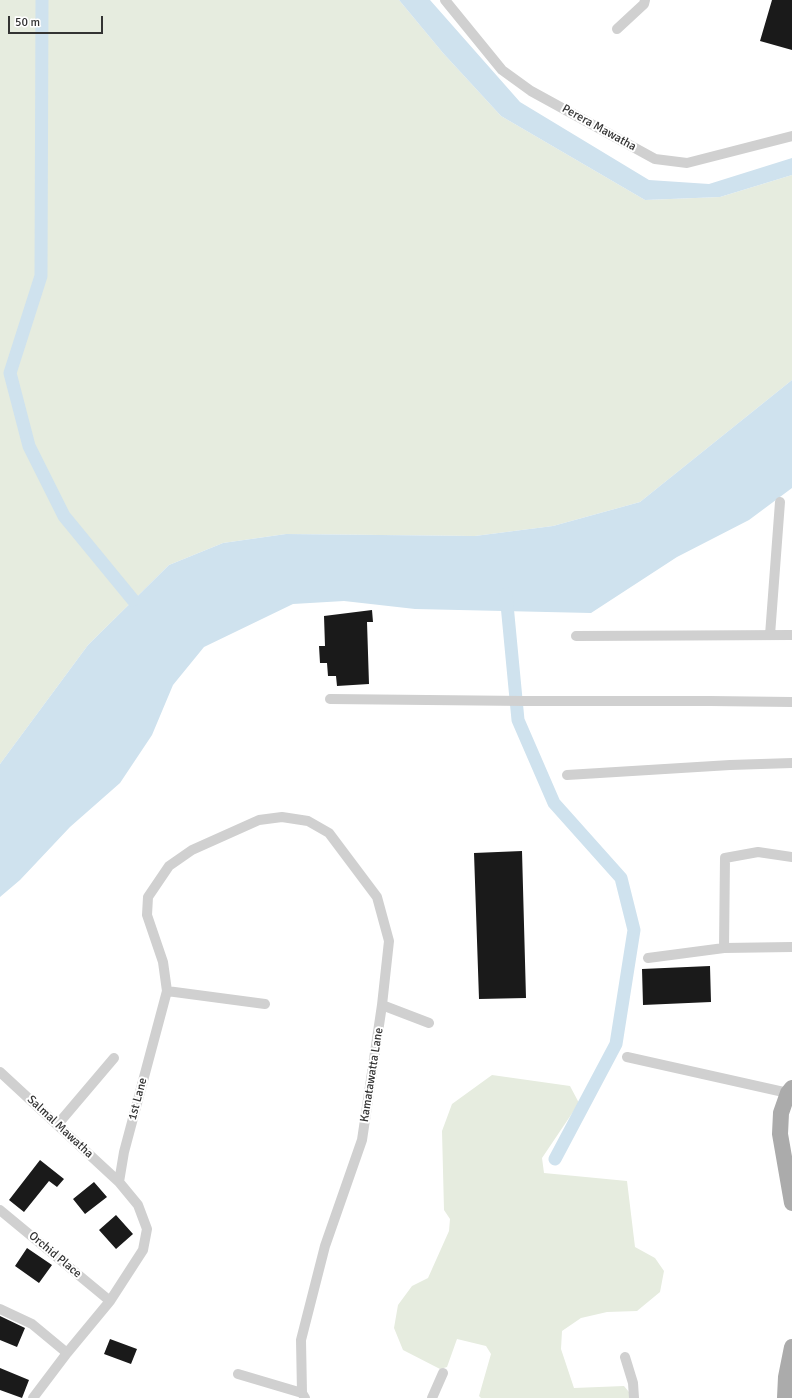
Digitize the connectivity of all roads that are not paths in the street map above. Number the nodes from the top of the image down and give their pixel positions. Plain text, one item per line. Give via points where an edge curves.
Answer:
1 (445, 0) edge
2 (645, 0) edge
3 (617, 29) dead end
4 (792, 136) edge
5 (780, 502) dead end
6 (770, 635) junction
7 (792, 635) edge
8 (576, 636) dead end
9 (330, 699) dead end
10 (792, 702) edge
11 (792, 763) edge
12 (567, 775) dead end
13 (259, 820) joint
14 (792, 857) edge
15 (792, 947) edge
16 (724, 948) junction
17 (648, 958) dead end
18 (167, 991) junction
19 (265, 1004) dead end
20 (382, 1005) junction
21 (429, 1022) dead end
22 (627, 1057) dead end
23 (114, 1058) dead end
24 (0, 1072) edge
25 (790, 1091) edge
26 (58, 1124) junction
27 (786, 1134) edge
28 (119, 1182) junction
29 (792, 1203) edge
30 (0, 1210) edge
31 (110, 1301) junction
32 (0, 1309) edge
33 (792, 1347) edge
34 (67, 1352) junction
35 (625, 1357) dead end
36 (443, 1373) dead end
37 (238, 1374) dead end
38 (304, 1395) edge
39 (33, 1398) edge
40 (432, 1398) edge
41 (634, 1398) edge
42 (785, 1398) edge

1 - 4 street, Perera Mawatha via 502,70 531,91 656,159 687,163
2 - 3 street via 644,4
5 - 6 street
6 - 7 street
6 - 8 street
9 - 10 street
11 - 12 street
13 - 18 street, 1st Lane via 192,850 169,866 148,897 147,915 163,962
13 - 20 street, Kamatawatta Lane via 282,817 308,821 328,833 377,897 389,941
14 - 16 street via 758,852 725,858
15 - 16 street
16 - 17 street
18 - 19 street
18 - 28 street, 1st Lane via 124,1152
20 - 21 street
20 - 38 street, Kamatawatta Lane via 362,1140 325,1246 301,1340
22 - 25 street
23 - 26 street
24 - 26 street, Salmal Mawatha
25 - 27 main road via 781,1113
26 - 28 street, Salmal Mawatha
27 - 29 main road
28 - 31 street via 138,1205 147,1229 143,1250
30 - 31 street, Orchid Place
31 - 34 street
32 - 34 street via 32,1324
33 - 42 main road
34 - 39 street
35 - 41 street via 633,1383
36 - 40 street
37 - 38 street

